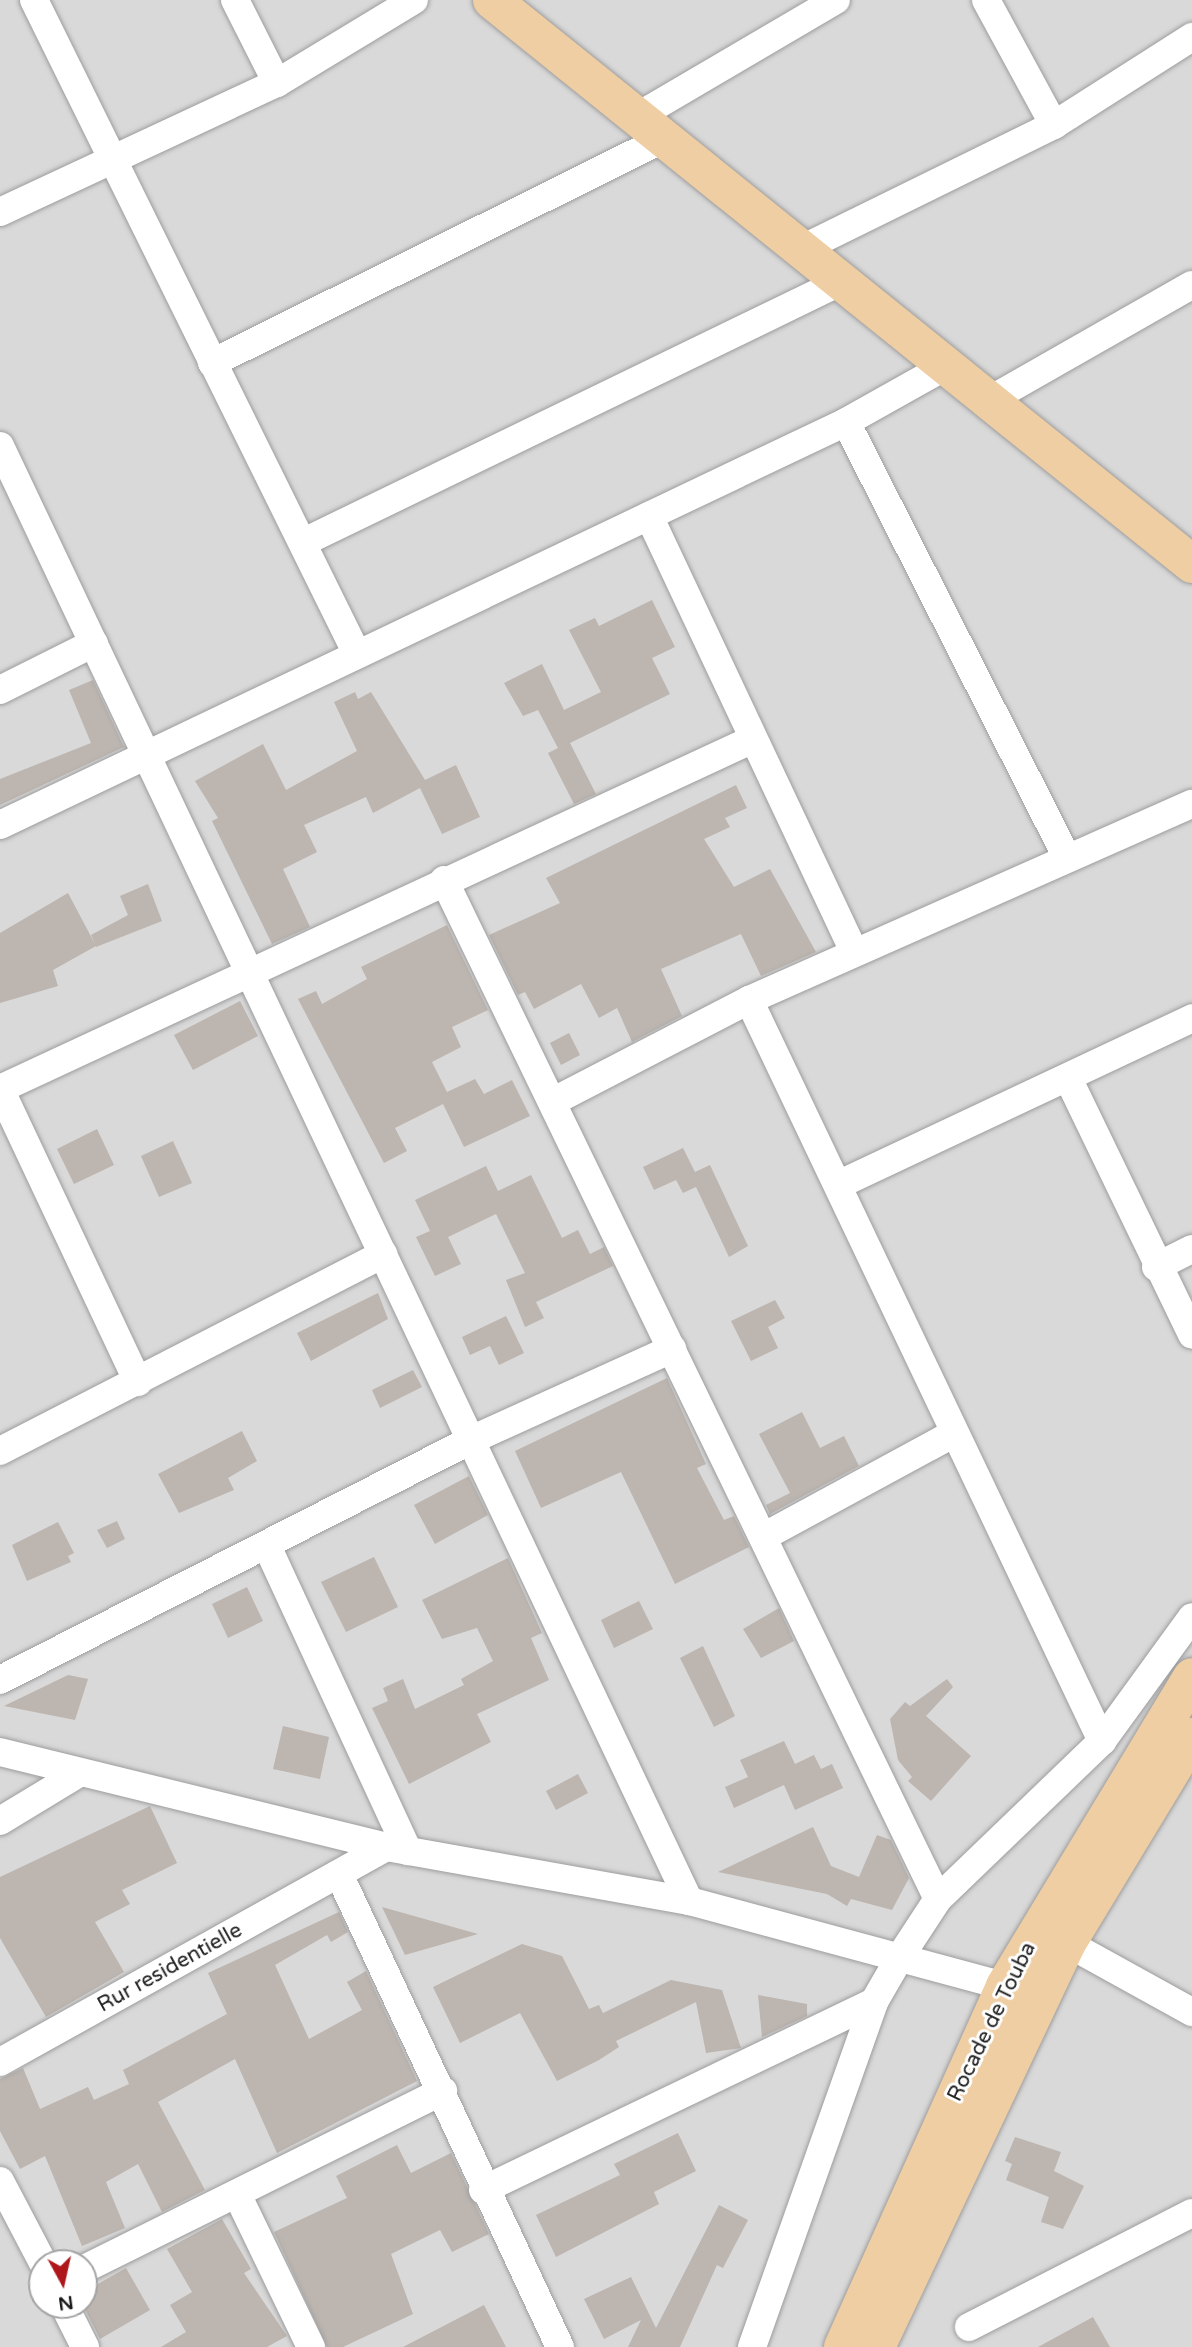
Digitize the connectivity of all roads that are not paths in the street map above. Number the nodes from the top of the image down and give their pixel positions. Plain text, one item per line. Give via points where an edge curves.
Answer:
1 (34, 0) edge
2 (235, 0) edge
3 (414, 0) edge
4 (492, 0) edge
5 (836, 0) edge
6 (986, 0) edge
7 (1192, 37) edge
8 (277, 83) junction
9 (1054, 125) junction
10 (653, 126) junction
11 (110, 164) junction
12 (0, 212) edge
13 (802, 249) junction
14 (841, 282) junction
15 (1192, 285) edge
16 (212, 363) junction
17 (944, 367) junction
18 (990, 400) junction
19 (846, 422) junction
20 (2, 453) edge
21 (649, 516) junction
22 (306, 541) junction
23 (1188, 555) edge
24 (94, 643) junction
25 (357, 654) junction
26 (0, 690) edge
27 (751, 740) junction
28 (144, 755) junction
29 (1192, 804) edge
30 (0, 825) edge
31 (1066, 856) junction
32 (444, 880) junction
33 (854, 951) junction
34 (246, 972) junction
35 (749, 1000) junction
36 (1192, 1018) edge
37 (1068, 1078) junction
38 (0, 1089) edge
39 (552, 1102) junction
40 (840, 1184) junction
41 (1192, 1249) edge
42 (383, 1255) junction
43 (1156, 1267) junction
44 (1192, 1335) edge
45 (672, 1349) junction
46 (138, 1382) junction
47 (953, 1434) junction
48 (471, 1440) junction
49 (0, 1451) edge
50 (763, 1537) junction
51 (268, 1548) junction
52 (1192, 1617) edge
53 (0, 1680) edge
54 (1176, 1681) edge
55 (1192, 1737) edge
56 (1102, 1741) junction
57 (0, 1752) edge
58 (76, 1775) junction
59 (0, 1821) edge
60 (397, 1849) junction
61 (339, 1874) junction
62 (938, 1899) junction
63 (689, 1901) junction
64 (1067, 1943) junction
65 (900, 1957) junction
66 (1005, 1986) junction
67 (874, 2002) junction
68 (1192, 2012) edge
69 (0, 2062) edge
70 (443, 2091) junction
71 (0, 2181) edge
72 (483, 2190) junction
73 (237, 2194) junction
74 (1192, 2213) edge
75 (36, 2249) edge
76 (98, 2262) edge
77 (71, 2319) edge
78 (969, 2327) dead end
79 (85, 2347) edge
80 (311, 2347) edge
81 (560, 2347) edge
82 (752, 2347) edge
83 (843, 2347) edge
84 (876, 2347) edge

1 - 11 street
2 - 8 street
3 - 8 street
4 - 10 main road
5 - 10 street
6 - 9 street
7 - 9 street
8 - 11 street
9 - 13 street
10 - 13 main road
10 - 16 street
11 - 12 street
11 - 16 street
13 - 14 main road
14 - 17 main road
14 - 22 street
15 - 18 street
16 - 22 street
17 - 18 main road
17 - 19 street
18 - 23 main road
19 - 21 street
19 - 31 street
20 - 24 street
21 - 25 street
21 - 27 street
22 - 25 street
24 - 26 street
24 - 28 street
25 - 28 street
27 - 32 street
27 - 33 street
28 - 30 street
28 - 34 street
29 - 31 street
31 - 33 street
32 - 34 street
32 - 39 street
33 - 35 street
34 - 38 street
34 - 42 street
35 - 39 street
35 - 40 street
36 - 37 street
37 - 40 street
37 - 43 street
38 - 46 street
39 - 45 street
40 - 47 street
41 - 43 street
42 - 46 street
42 - 48 street
43 - 44 street
45 - 48 street
45 - 50 street
46 - 49 street
47 - 50 street
47 - 56 street
48 - 51 street
48 - 63 street
50 - 62 street
51 - 53 street
51 - 60 street
52 - 54 street
54 - 56 street
54 - 66 main road, Rocade de Touba
55 - 64 main road, Rocade de Touba
56 - 62 street
57 - 58 street
58 - 59 street
58 - 60 street
60 - 61 street, Rur residentielle
60 - 63 street
61 - 69 street, Rur residentielle
61 - 70 street
62 - 65 street
63 - 65 street
64 - 68 street
64 - 84 main road, Rocade de Touba
65 - 66 street
65 - 67 street
66 - 83 main road, Rocade de Touba
67 - 72 street
67 - 82 street
70 - 72 street
70 - 73 street
71 - 75 street
72 - 81 street
73 - 76 street
73 - 80 street
74 - 78 street
77 - 79 street

